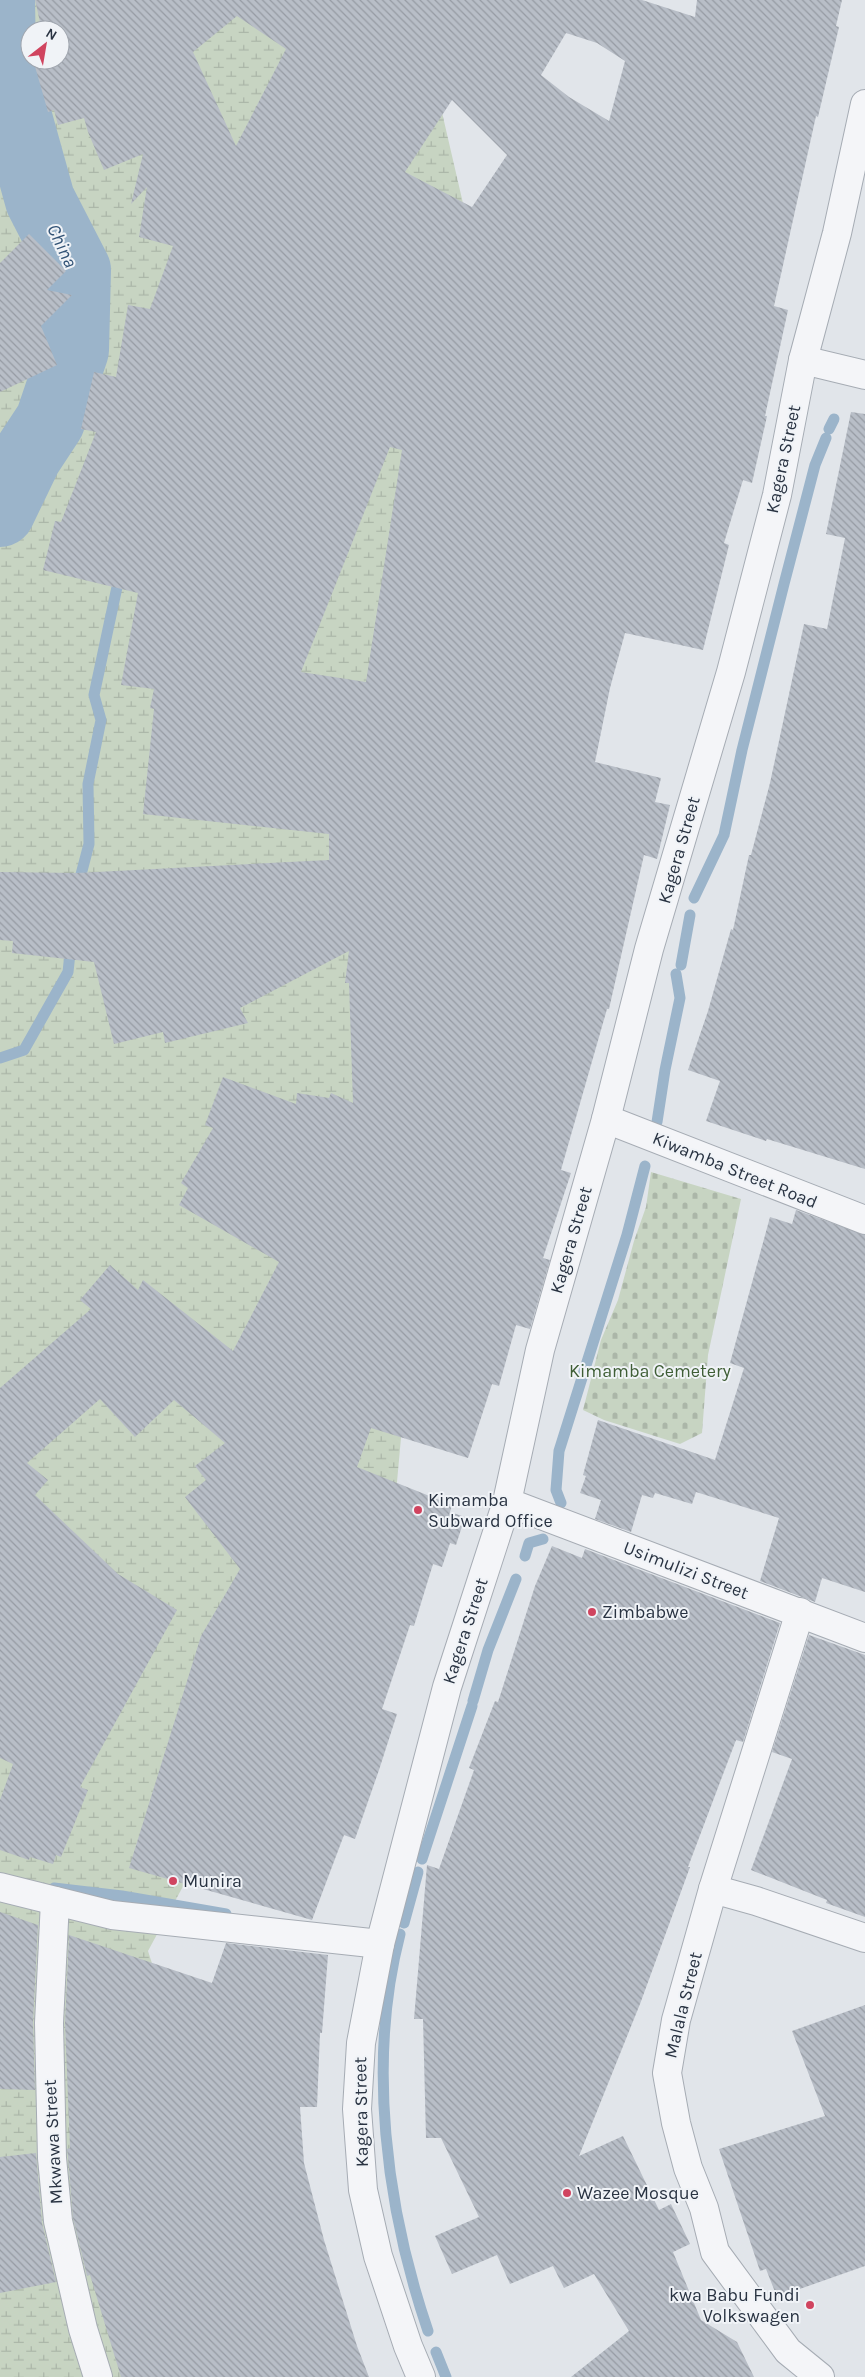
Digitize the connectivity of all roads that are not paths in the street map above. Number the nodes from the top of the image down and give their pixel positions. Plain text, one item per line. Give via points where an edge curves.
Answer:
1 (865, 104) edge
2 (803, 360) junction
3 (865, 375) edge
4 (606, 1119) junction
5 (865, 1220) edge
6 (507, 1502) junction
7 (800, 1612) junction
8 (865, 1638) edge
9 (0, 1887) edge
10 (713, 1890) junction
11 (55, 1901) junction
12 (865, 1938) edge
13 (380, 1944) junction
14 (98, 2377) edge
15 (421, 2377) edge
16 (820, 2377) edge

1 - 2 street, Kagera Street via 837,233
2 - 3 street
2 - 4 street, Kagera Street via 772,514 731,672 649,949
4 - 5 street, Kiwamba Street Road
4 - 6 street, Kagera Street via 540,1350
6 - 7 street, Usimulizi Street
6 - 13 street, Kagera Street via 447,1687
7 - 8 street, Usimulizi Street
7 - 10 street, Malala Street
9 - 11 street
10 - 12 street
10 - 16 street, Malala Street via 676,2020 667,2074 676,2123 715,2252 788,2351
11 - 13 street via 112,1915
11 - 14 street, Mkwawa Street via 49,2023 52,2158 58,2221 83,2329
13 - 15 street, Kagera Street via 361,2043 357,2109 363,2190 378,2256

